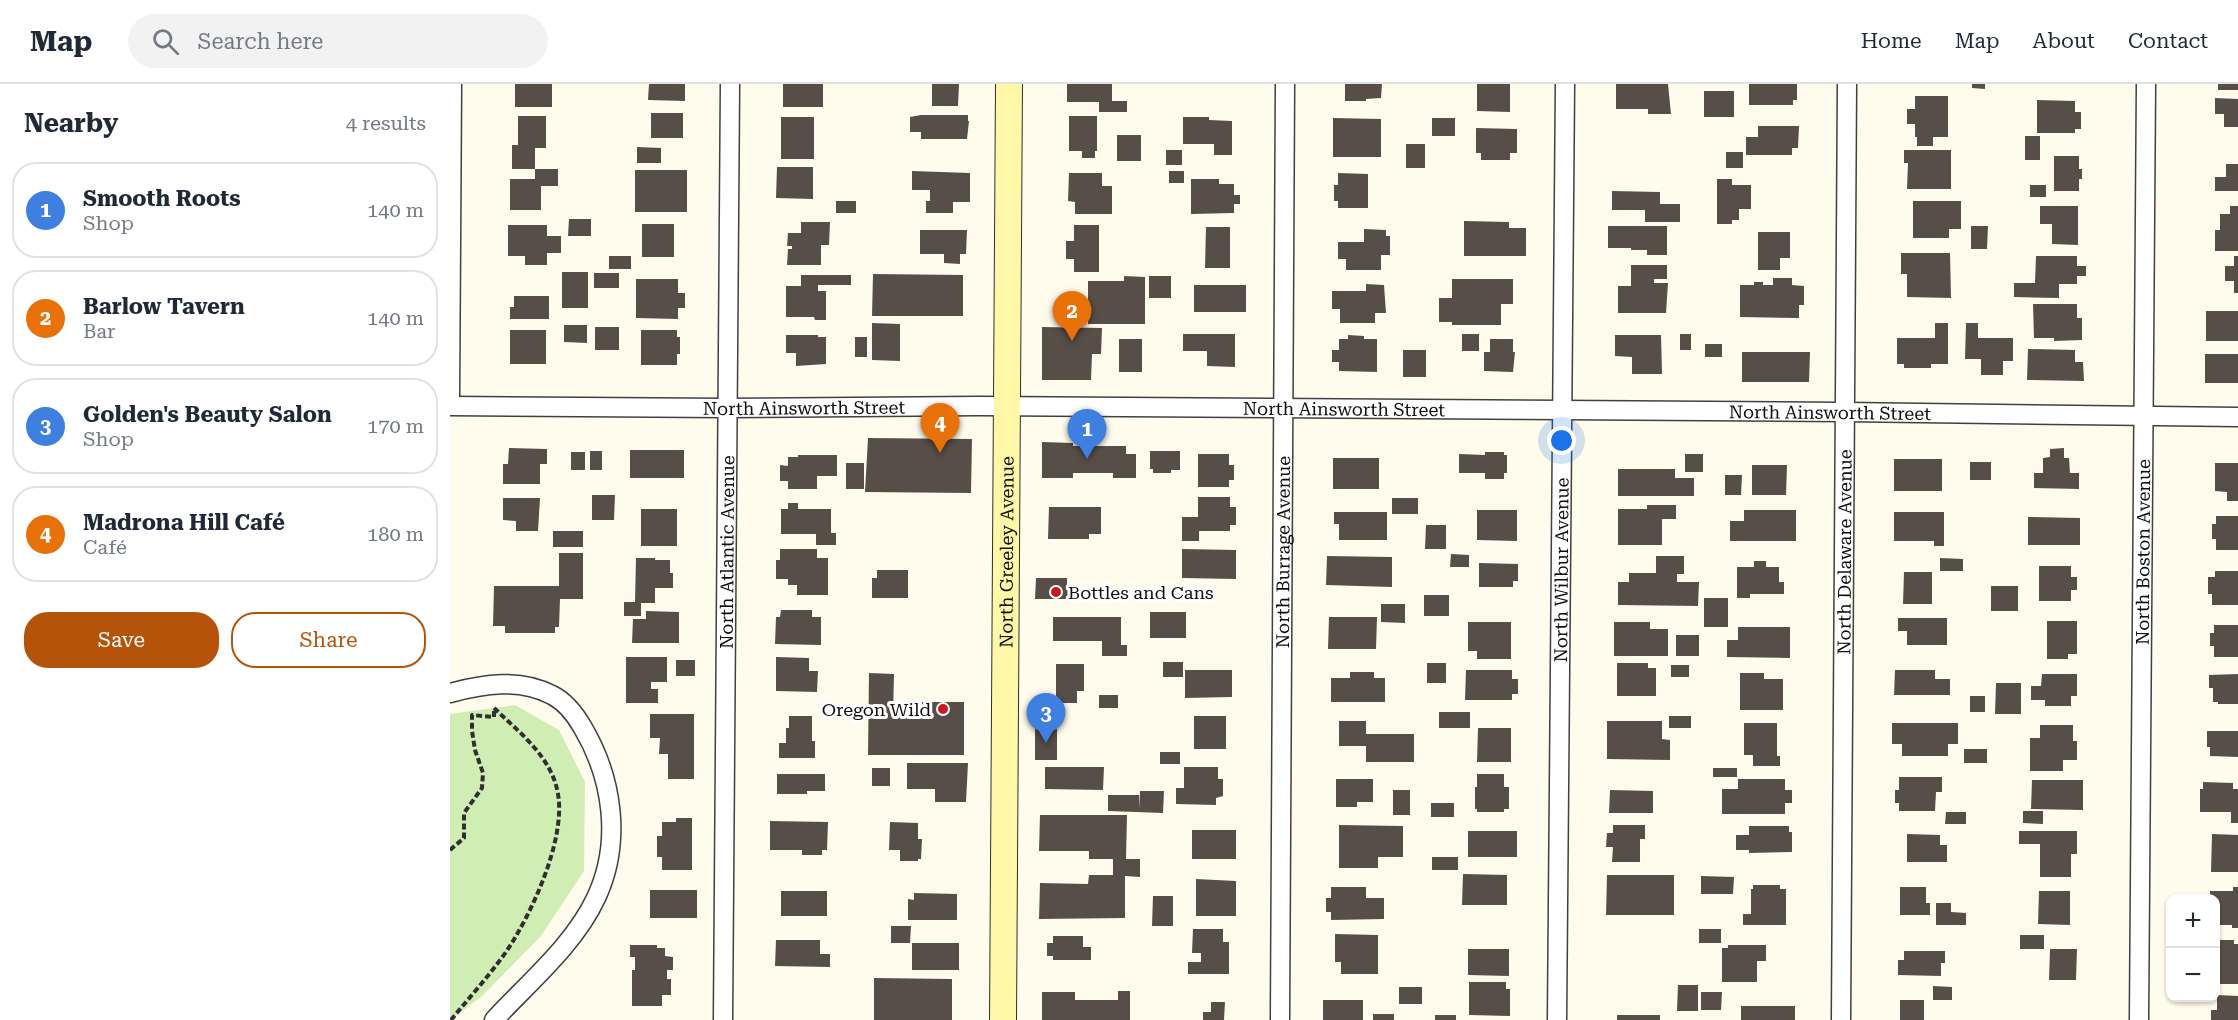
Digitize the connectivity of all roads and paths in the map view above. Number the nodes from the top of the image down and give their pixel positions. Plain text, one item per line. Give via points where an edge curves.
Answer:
1 (452, 84) edge
2 (730, 84) edge
3 (1009, 84) edge
4 (1285, 84) edge
5 (1565, 84) edge
6 (1848, 84) edge
7 (2146, 84) edge
8 (450, 398) edge
9 (450, 406) edge
10 (1007, 406) junction
11 (726, 408) junction
12 (1284, 408) junction
13 (1562, 411) junction
14 (1845, 412) junction
15 (2144, 416) junction
16 (2238, 417) edge
17 (482, 685) junction
18 (450, 690) edge
19 (494, 708) junction
20 (450, 850) edge
21 (451, 1020) edge
22 (494, 1020) edge
23 (723, 1020) edge
24 (1003, 1020) edge
25 (1280, 1020) edge
26 (1557, 1020) edge
27 (1840, 1020) edge
28 (2139, 1020) edge

1 - 8 street
2 - 11 street, North Atlantic Avenue
3 - 10 main road, North Greeley Avenue
4 - 12 street, North Burrage Avenue
5 - 13 street, North Wilbur Avenue
6 - 14 street, North Delaware Avenue
7 - 15 street, North Boston Avenue
9 - 11 street, North Ainsworth Street
10 - 11 street, North Ainsworth Street
10 - 12 street, North Ainsworth Street
10 - 24 main road, North Greeley Avenue
11 - 23 street, North Atlantic Avenue
12 - 13 street, North Ainsworth Street
12 - 25 street, North Burrage Avenue
13 - 14 street, North Ainsworth Street
13 - 26 street, North Wilbur Avenue
14 - 15 street, North Ainsworth Street
14 - 27 street, North Delaware Avenue
15 - 16 street, North Ainsworth Street
15 - 28 street, North Boston Avenue
17 - 18 street
17 - 19 path
17 - 22 street via 536,688 566,704 591,742 601,766 612,820 606,871 581,926
19 - 20 path via 494,717 472,715 475,750 483,773 482,788 464,813 464,838
19 - 21 path via 534,745 550,771 558,794 558,830 544,876 519,930 506,953

